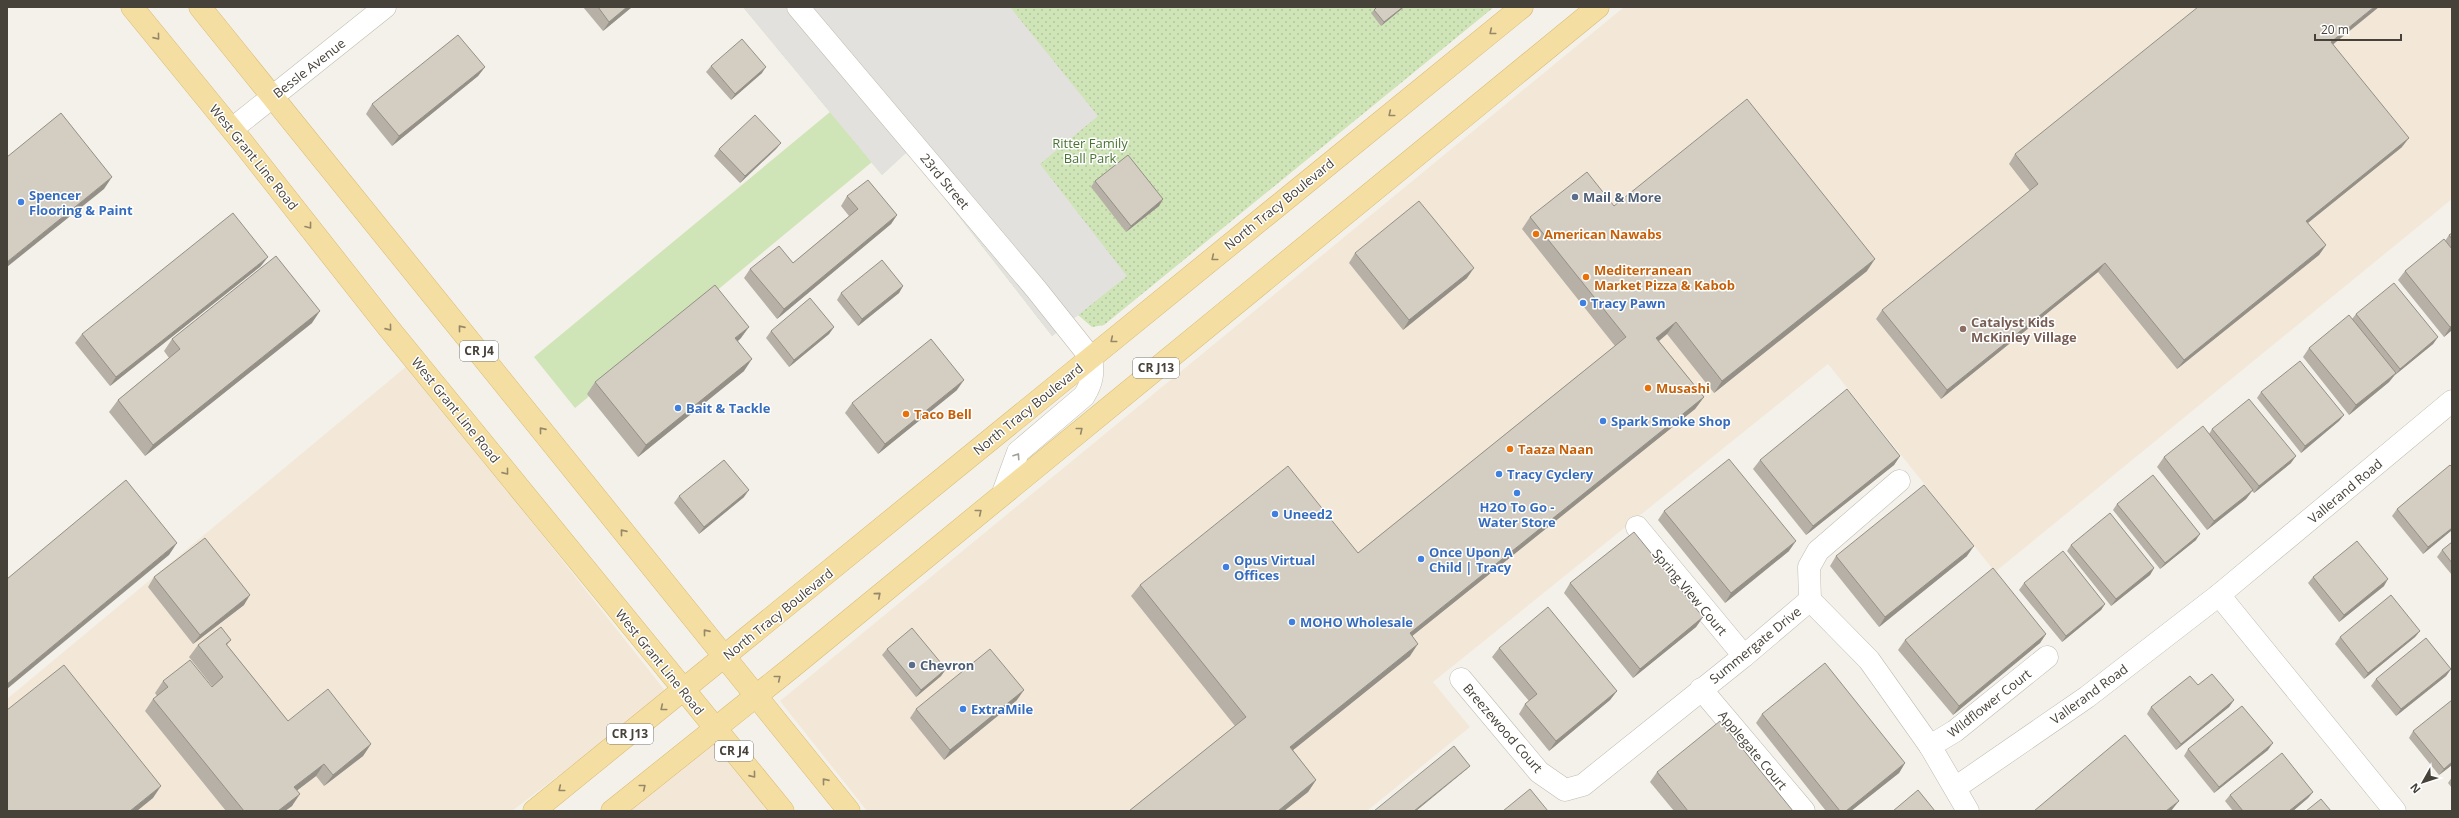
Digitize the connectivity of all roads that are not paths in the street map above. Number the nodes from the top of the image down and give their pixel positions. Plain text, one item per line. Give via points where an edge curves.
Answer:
1 (132, 7) edge
2 (200, 7) edge
3 (385, 7) edge
4 (798, 7) edge
5 (1522, 7) edge
6 (1598, 7) edge
7 (272, 97) junction
8 (232, 129) junction
9 (1091, 358) junction
10 (2452, 402) edge
11 (1899, 481) dead end
12 (1003, 492) junction
13 (1637, 528) dead end
14 (2219, 595) junction
15 (1810, 600) junction
16 (1744, 656) junction
17 (726, 657) junction
18 (2047, 657) dead end
19 (1461, 679) dead end
20 (1701, 689) junction
21 (684, 691) junction
22 (756, 696) junction
23 (715, 728) junction
24 (1930, 746) junction
25 (1954, 788) junction
26 (1565, 790) joint
27 (534, 811) edge
28 (612, 811) edge
29 (783, 811) edge
30 (849, 811) edge
31 (1804, 811) edge
32 (1968, 811) edge
33 (2394, 811) edge

1 -> 8 main road, West Grant Line Road / CR J4
2 - 7 main road, CR J4
3 - 7 street, Bessle Avenue
4 - 9 street, 23rd Street
5 -> 9 main road, North Tracy Boulevard / CR J13
12 -> 6 main road, CR J13
7 - 8 street, Bessle Avenue
17 -> 7 main road, CR J4
8 -> 21 main road, West Grant Line Road / CR J4 via 387,326
12 -> 9 street via 1018,452 1084,396 1091,384 1094,369
9 - 17 main road, North Tracy Boulevard / CR J13
10 - 14 street, Vallerand Road
11 - 15 street via 1818,551 1809,567
22 -> 12 main road, CR J13
13 - 16 street, Spring View Court
14 - 25 street, Vallerand Road via 2087,697
14 - 33 street
15 - 16 street, Summergate Drive
15 - 24 street, Summergate Drive via 1869,660
16 - 20 street, Summergate Drive
17 - 21 main road, North Tracy Boulevard / CR J13
17 - 22 main road, CR J4
18 - 24 street, Wildflower Court via 1955,731
19 - 26 street, Breezewood Court via 1539,772
20 - 26 street, Summergate Drive via 1583,785
20 - 31 street, Applegate Court
21 - 23 main road, West Grant Line Road / CR J4
21 -> 27 main road, North Tracy Boulevard / CR J13
22 - 23 main road, CR J13
30 -> 22 main road, CR J4
28 -> 23 main road, CR J13
23 -> 29 main road, West Grant Line Road / CR J4
24 - 25 street, Summergate Drive
25 - 32 street, Summergate Drive

